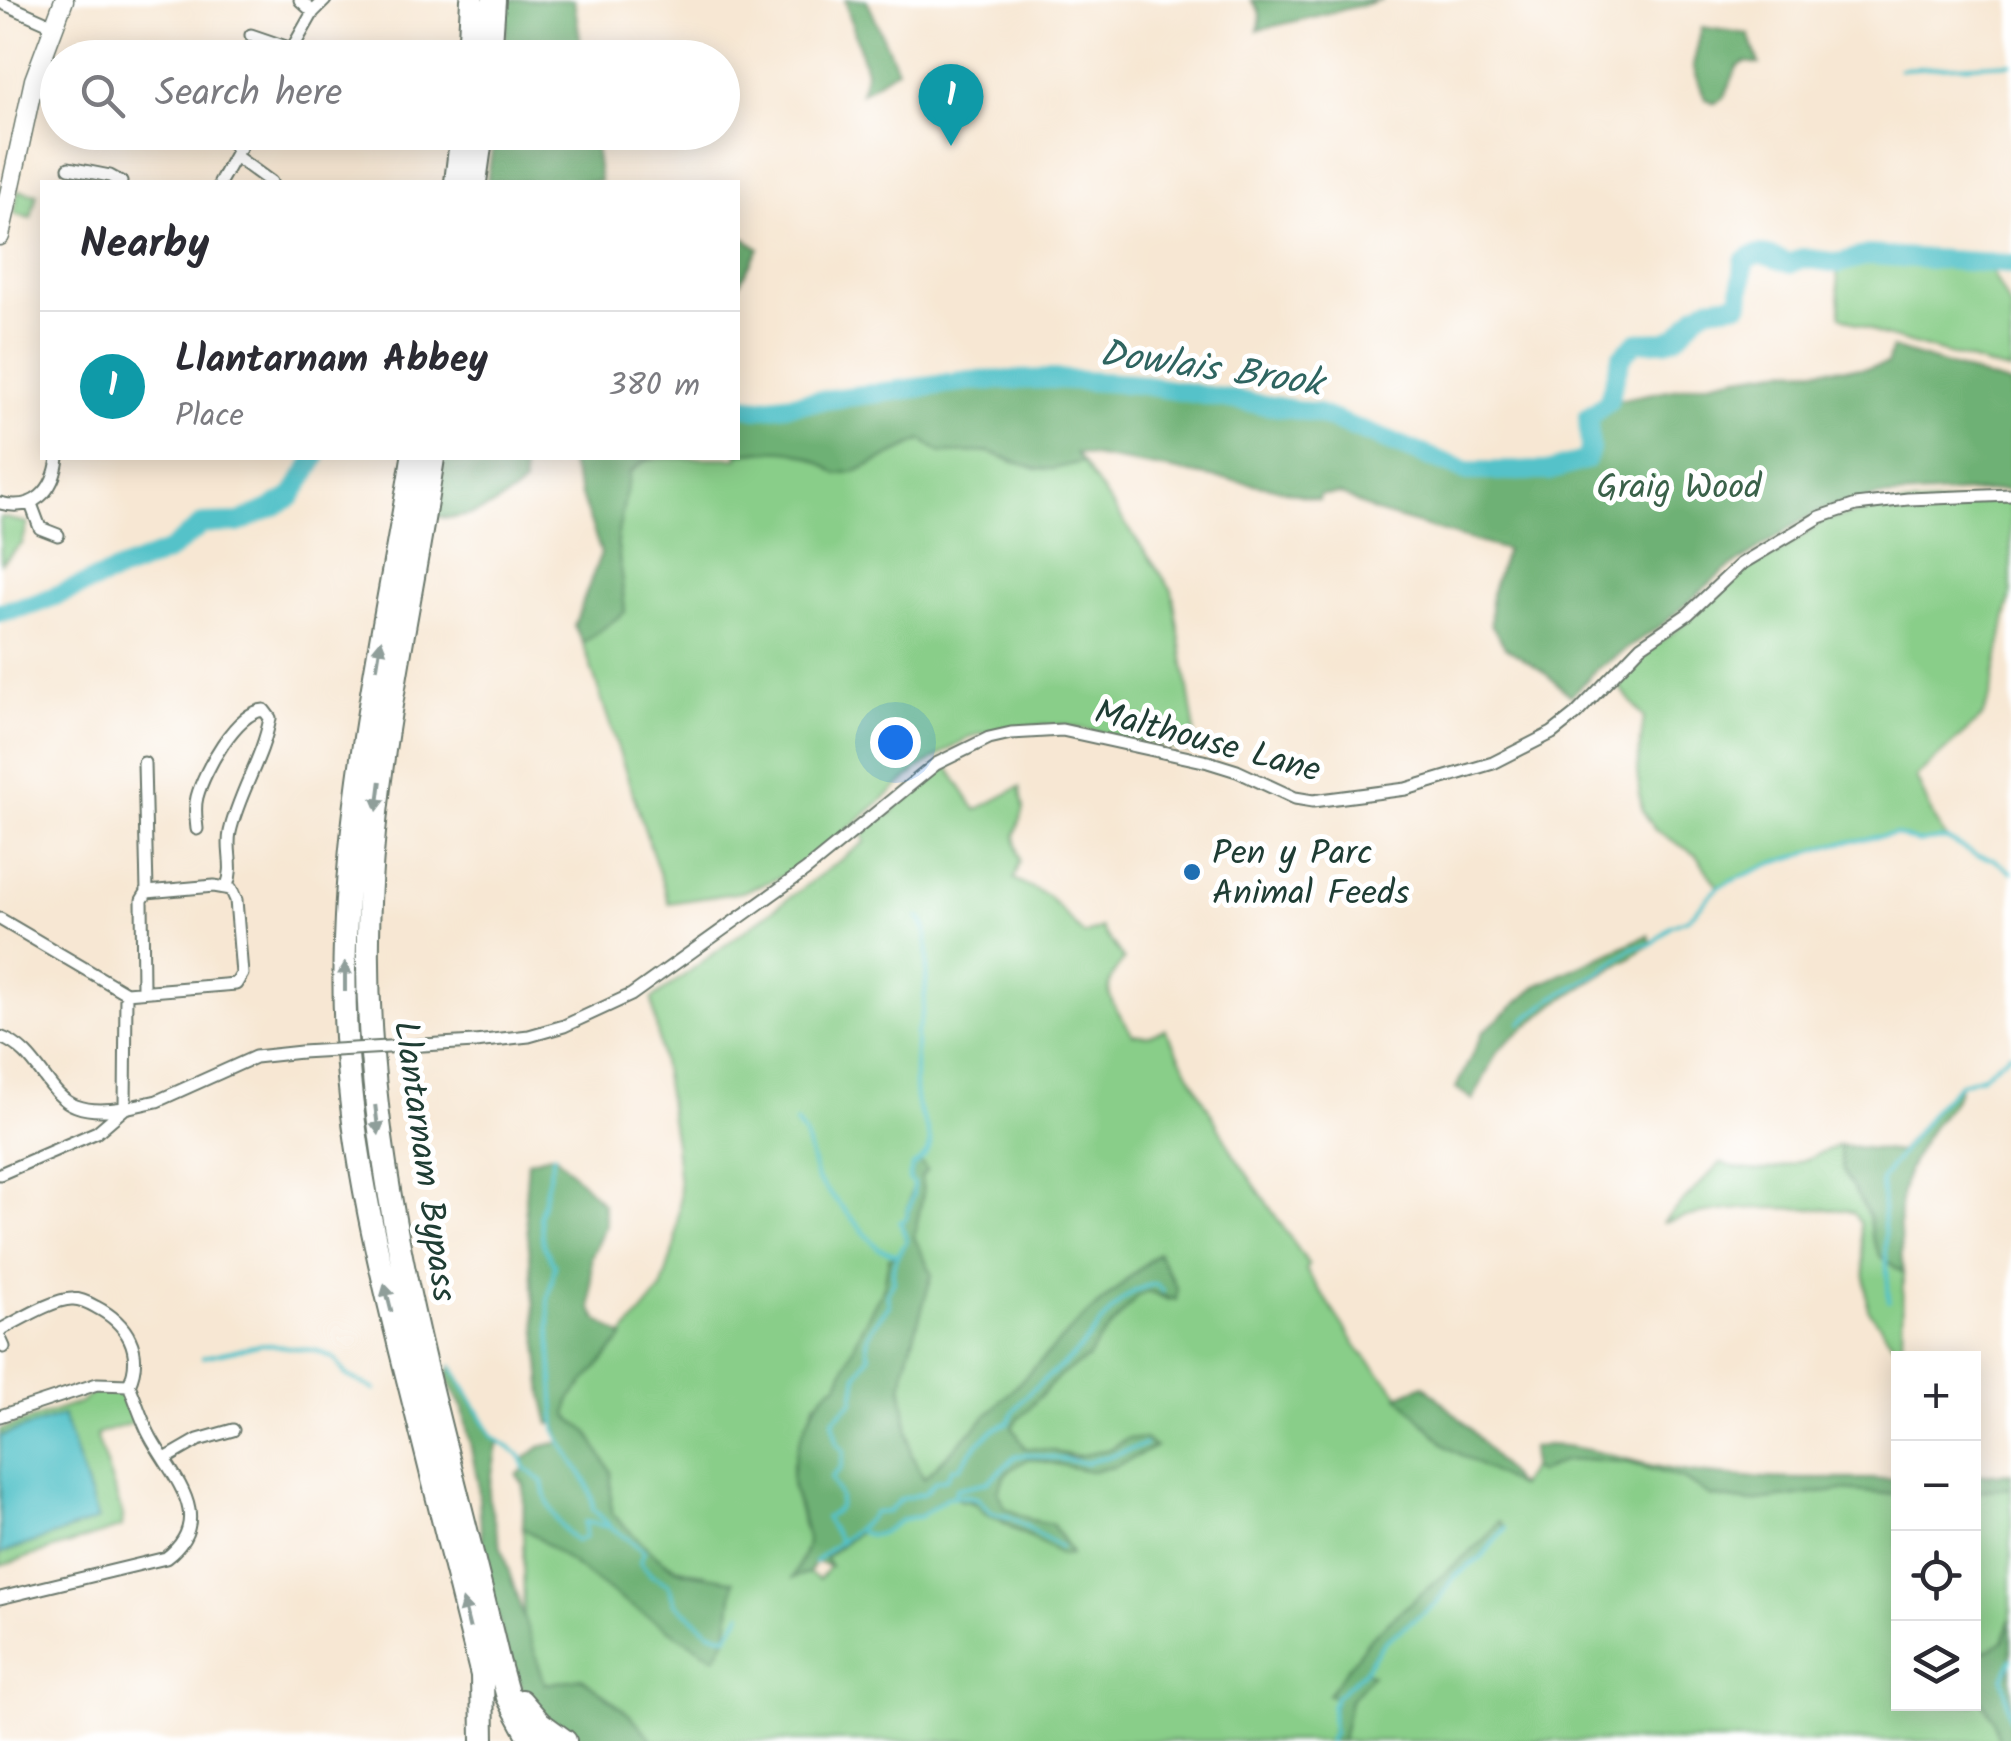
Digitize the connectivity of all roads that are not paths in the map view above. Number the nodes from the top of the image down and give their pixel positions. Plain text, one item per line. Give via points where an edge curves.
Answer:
1 (64, 0) edge
2 (300, 0) edge
3 (325, 0) edge
4 (472, 0) edge
5 (494, 0) edge
6 (0, 2) edge
7 (313, 12) junction
8 (52, 25) junction
9 (250, 35) dead end
10 (47, 40) edge
11 (262, 40) edge
12 (299, 40) edge
13 (469, 40) edge
14 (491, 40) edge
15 (40, 62) edge
16 (460, 150) edge
17 (479, 150) edge
18 (237, 152) joint
19 (8, 161) edge
20 (70, 168) dead end
21 (117, 180) edge
22 (221, 180) edge
23 (269, 180) edge
24 (456, 180) edge
25 (475, 180) edge
26 (0, 236) edge
27 (58, 460) edge
28 (412, 460) edge
29 (433, 460) edge
30 (2011, 495) edge
31 (0, 503) edge
32 (32, 504) junction
33 (58, 536) dead end
34 (144, 763) dead end
35 (197, 829) dead end
36 (226, 886) junction
37 (147, 892) junction
38 (0, 920) edge
39 (143, 989) junction
40 (126, 993) junction
41 (0, 1036) edge
42 (125, 1108) junction
43 (0, 1174) edge
44 (0, 1330) edge
45 (129, 1385) junction
46 (0, 1416) edge
47 (233, 1430) dead end
48 (215, 1435) junction
49 (220, 1452) dead end
50 (165, 1459) junction
51 (0, 1598) edge
52 (498, 1664) junction
53 (483, 1741) edge
54 (514, 1741) edge
55 (522, 1741) edge
56 (532, 1741) edge
57 (565, 1741) edge

1 - 8 street
2 - 7 street
3 - 7 street
4 - 13 highway
5 - 14 highway
6 - 8 street
7 - 12 street
8 - 10 street
9 - 11 street
15 - 19 street
16 - 24 highway
17 - 25 highway
18 - 22 street
18 - 23 street
19 - 26 street
20 - 21 street
27 - 32 street via 56,474
53 -> 28 highway, Llantarnam Bypass via 482,1675 382,1275 346,1037 352,837
29 -> 52 highway, Llantarnam Bypass via 374,838 369,1022 397,1246
30 - 42 street, Malthouse Lane, bridge via 1908,499 1820,516 1741,564 1688,614 1641,646 1552,733 1493,763 1406,789 1313,801 1208,762 1062,730 989,738 936,764 806,870 631,995 564,1026 475,1042 255,1058
31 - 32 street
32 - 33 street via 40,528
34 - 37 street
35 - 36 street via 196,799 215,757 250,714 264,710 270,718 266,745 229,836 232,871
36 - 37 street
36 - 39 street via 236,900 240,980 233,986
37 - 39 street
38 - 40 street
39 - 40 street
40 - 42 street
41 - 42 street via 32,1058 63,1100 88,1109
42 - 43 street, Malthouse Lane via 96,1132
44 - 45 street via 66,1300 83,1301 117,1321 131,1341 136,1362
45 - 46 street via 98,1384
45 - 50 street
47 - 48 street
48 - 49 street
48 - 50 street
50 - 51 street via 182,1484 190,1516 174,1552 153,1564
52 - 56 highway, Llantarnam Bypass
52 - 57 highway via 530,1714
54 - 55 highway

